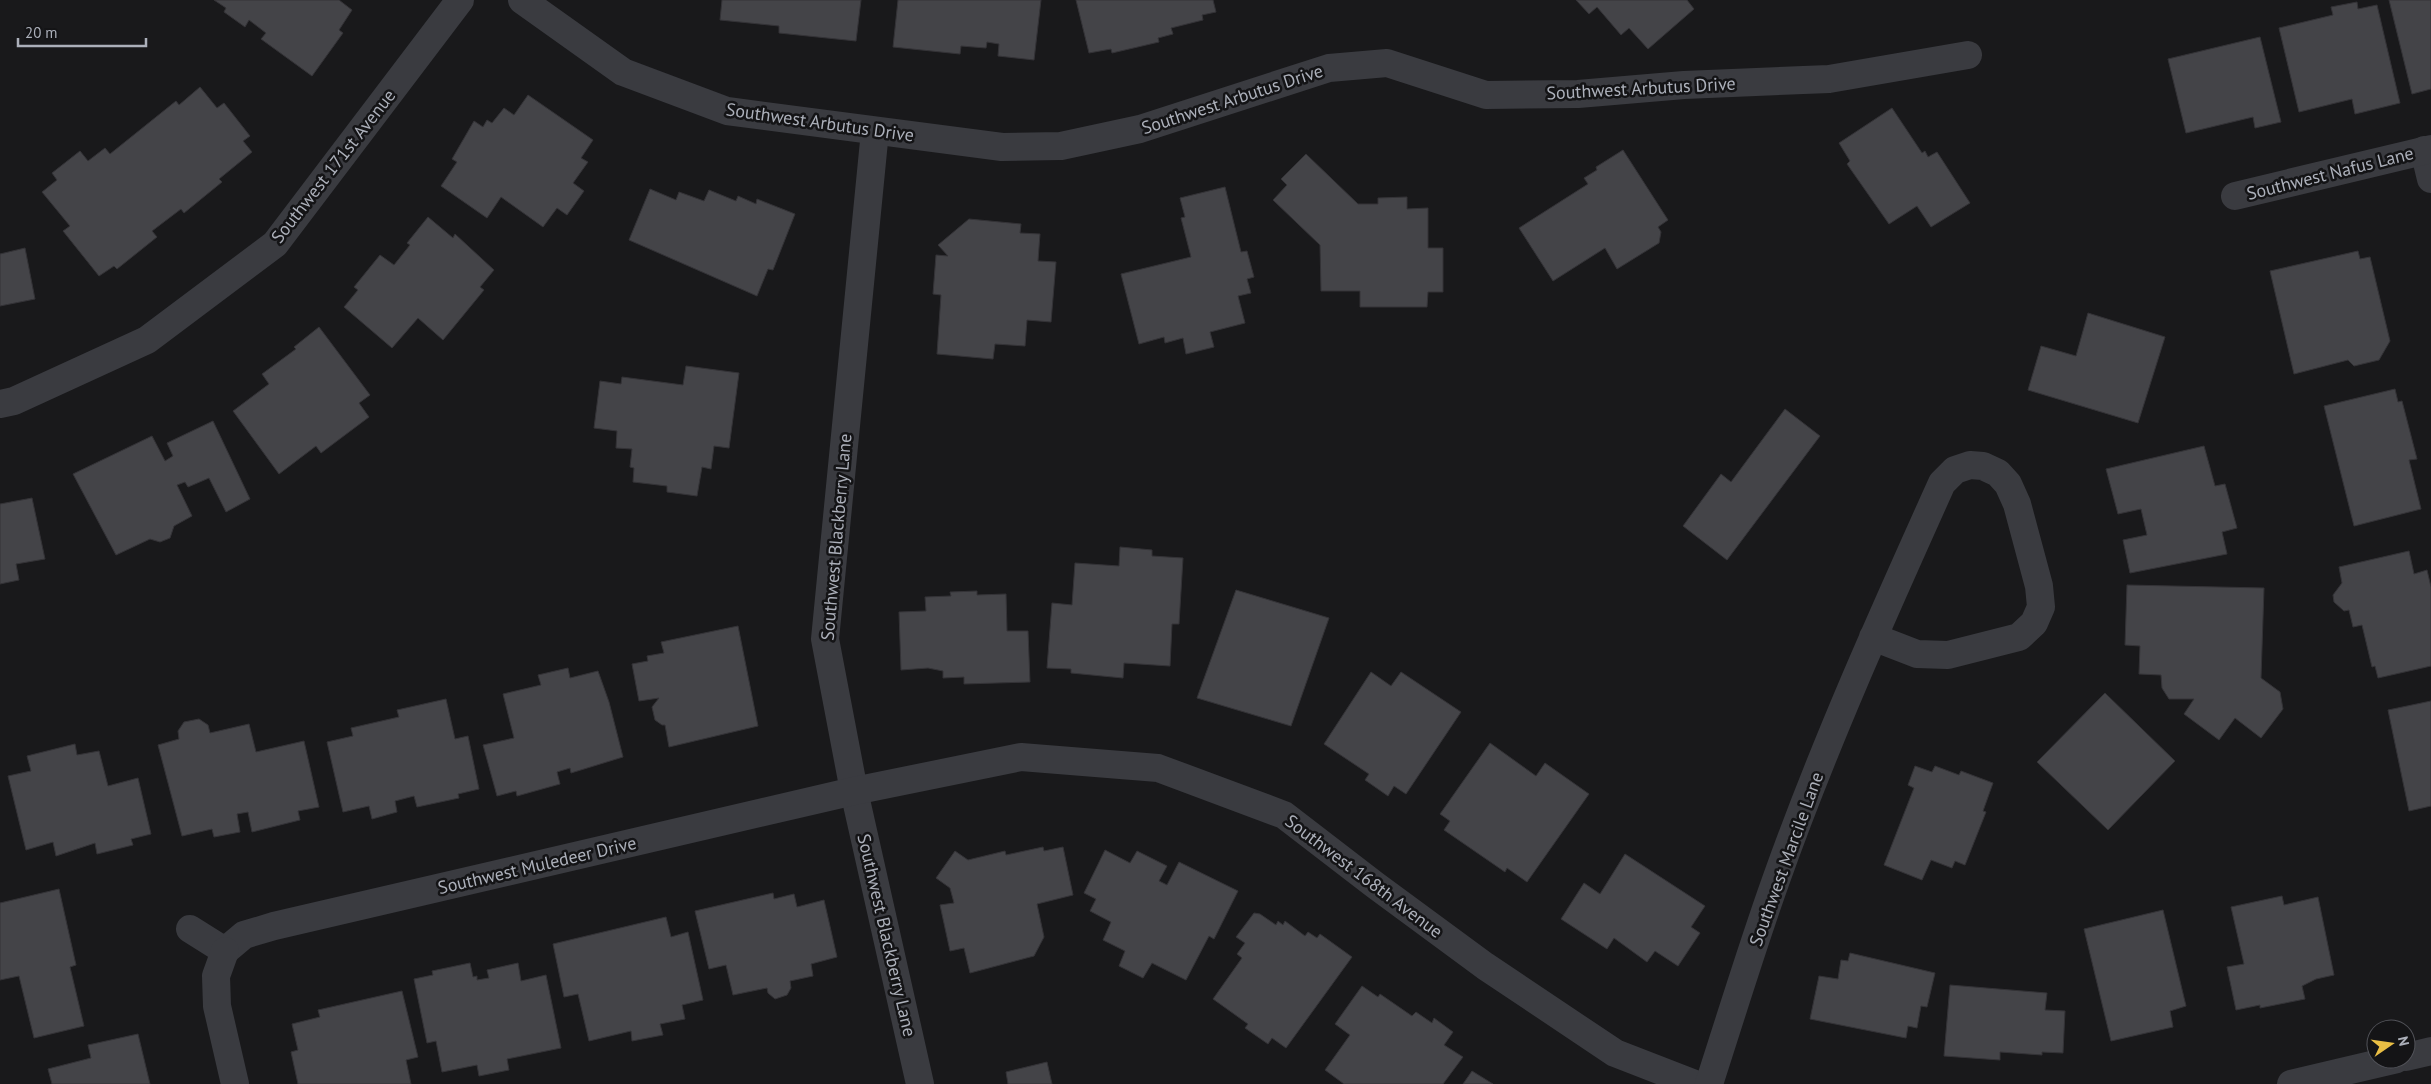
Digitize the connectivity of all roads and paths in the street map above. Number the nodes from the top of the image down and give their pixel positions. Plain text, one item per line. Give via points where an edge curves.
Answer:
1 (460, 0) edge
2 (522, 0) edge
3 (1968, 55) dead end
4 (875, 131) junction
5 (2428, 150) edge
6 (2431, 179) edge
7 (2236, 196) dead end
8 (0, 404) edge
9 (1873, 637) junction
10 (854, 791) junction
11 (190, 929) dead end
12 (225, 951) junction
13 (2431, 1051) edge
14 (2416, 1055) edge
15 (2366, 1066) edge
16 (235, 1084) edge
17 (920, 1084) edge
18 (1695, 1084) edge
19 (1709, 1084) edge
20 (2291, 1084) edge

1 - 8 street, Southwest 171st Avenue via 275,244 147,340 14,401
2 - 4 street, Southwest Arbutus Drive via 623,72 710,105 727,111
3 - 4 street, Southwest Arbutus Drive via 1829,78 1578,94 1486,95 1387,63 1328,68 1140,129 1061,146 1002,147
4 - 10 street, Southwest Blackberry Lane via 825,639
5 - 6 street, Southwest Nafus Lane
5 - 7 street, Southwest Nafus Lane
9 - 9 street, Southwest Marcile Lane via 1917,654 1948,655 2019,637 2034,623 2041,607 2040,586 2017,504 2008,484 1998,473 1983,466 1970,465 1956,470 1942,483
9 - 19 street, Southwest Marcile Lane via 1776,880
10 - 12 street, Southwest Muledeer Drive via 274,926 244,935
10 - 17 street, Southwest Blackberry Lane
10 - 18 street, Southwest 168th Avenue via 1021,757 1158,768 1284,815 1485,966 1615,1053
11 - 12 street
12 - 16 street via 216,976 217,1006
13 - 14 street
15 - 20 street

